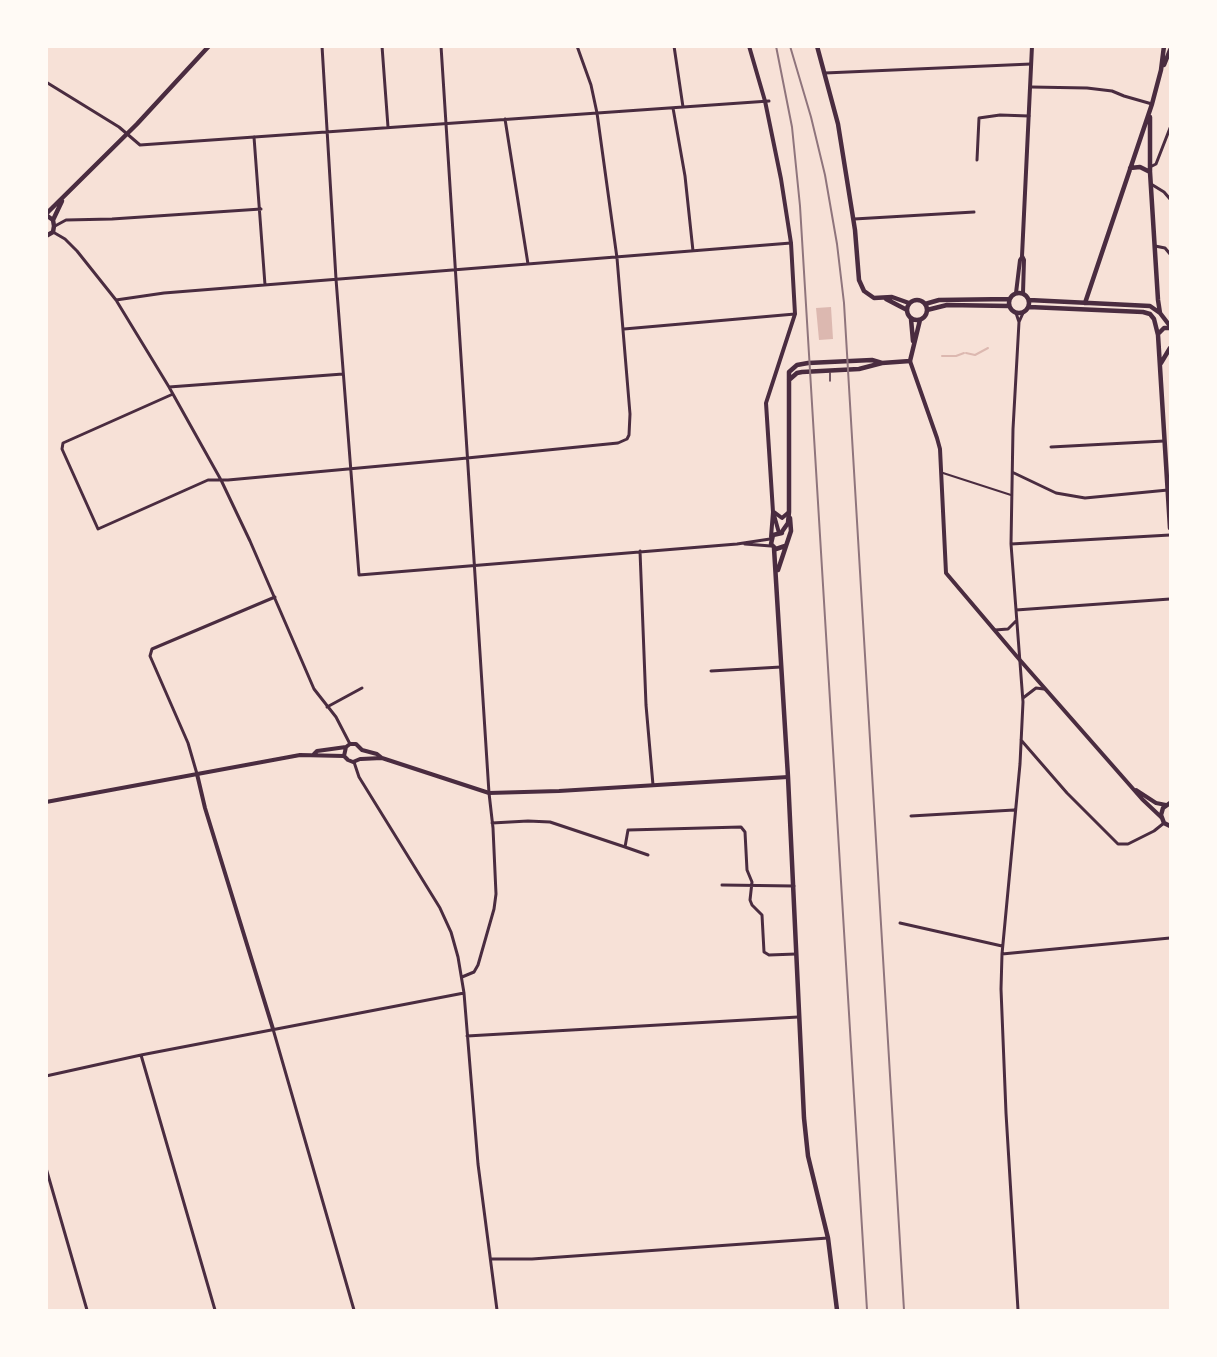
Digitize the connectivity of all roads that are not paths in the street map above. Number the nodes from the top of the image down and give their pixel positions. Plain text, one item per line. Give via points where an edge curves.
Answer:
1 (209, 46) edge
2 (321, 46) edge
3 (382, 46) edge
4 (441, 46) edge
5 (577, 46) edge
6 (674, 46) edge
7 (749, 46) edge
8 (817, 46) edge
9 (1032, 46) edge
10 (1164, 46) edge
11 (1170, 50) edge
12 (1031, 64) junction
13 (1161, 70) junction
14 (825, 73) junction
15 (46, 82) edge
16 (1031, 87) junction
17 (767, 101) junction
18 (1152, 104) junction
19 (683, 107) junction
20 (673, 108) junction
21 (1150, 111) junction
22 (597, 113) junction
23 (1029, 116) junction
24 (506, 119) junction
25 (446, 123) junction
26 (388, 127) junction
27 (1170, 128) edge
28 (326, 133) junction
29 (127, 134) junction
30 (254, 137) junction
31 (977, 160) dead end
32 (1130, 168) junction
33 (1150, 169) junction
34 (1151, 184) junction
35 (1170, 199) edge
36 (62, 201) junction
37 (261, 208) junction
38 (974, 212) dead end
39 (46, 215) edge
40 (854, 219) junction
41 (53, 220) junction
42 (54, 229) junction
43 (46, 237) edge
44 (791, 243) junction
45 (1155, 246) junction
46 (693, 251) junction
47 (1170, 254) edge
48 (1022, 256) junction
49 (617, 258) junction
50 (528, 264) junction
51 (454, 269) junction
52 (336, 279) junction
53 (265, 285) junction
54 (1016, 293) junction
55 (1023, 293) junction
56 (886, 299) junction
57 (1010, 299) junction
58 (116, 300) junction
59 (1029, 300) junction
60 (909, 303) junction
61 (1085, 303) junction
62 (925, 304) junction
63 (1009, 306) junction
64 (1029, 307) junction
65 (907, 310) junction
66 (927, 310) junction
67 (1016, 313) junction
68 (1023, 313) junction
69 (1160, 313) junction
70 (795, 314) junction
71 (911, 319) junction
72 (920, 320) junction
73 (1019, 322) junction
74 (1170, 327) edge
75 (624, 329) junction
76 (1158, 335) junction
77 (913, 341) junction
78 (1158, 342) junction
79 (1170, 348) edge
80 (910, 361) junction
81 (882, 363) junction
82 (1160, 365) junction
83 (830, 370) junction
84 (343, 374) junction
85 (789, 380) junction
86 (830, 381) dead end
87 (169, 387) junction
88 (173, 394) junction
89 (1164, 434) junction
90 (1170, 438) edge
91 (1164, 441) junction
92 (1051, 447) dead end
93 (468, 458) junction
94 (351, 468) junction
95 (940, 473) junction
96 (1013, 473) junction
97 (220, 480) junction
98 (1169, 487) edge
99 (1011, 495) junction
100 (773, 512) junction
101 (789, 512) junction
102 (1170, 528) edge
103 (780, 533) junction
104 (1170, 535) edge
105 (771, 538) junction
106 (786, 542) junction
107 (737, 544) junction
108 (1011, 544) junction
109 (773, 547) junction
110 (640, 551) junction
111 (474, 565) junction
112 (776, 576) junction
113 (275, 597) junction
114 (1170, 599) edge
115 (1016, 610) junction
116 (1016, 621) junction
117 (994, 630) junction
118 (1019, 659) junction
119 (781, 667) junction
120 (711, 671) dead end
121 (362, 688) dead end
122 (1045, 689) junction
123 (1023, 698) junction
124 (327, 707) junction
125 (1021, 740) junction
126 (350, 744) junction
127 (346, 747) junction
128 (362, 750) junction
129 (314, 754) junction
130 (344, 756) junction
131 (382, 758) junction
132 (361, 759) junction
133 (354, 762) junction
134 (197, 774) junction
135 (788, 777) junction
136 (653, 785) junction
137 (1136, 790) junction
138 (489, 793) junction
139 (46, 802) edge
140 (1168, 804) edge
141 (1015, 810) junction
142 (911, 816) dead end
143 (1163, 820) junction
144 (492, 823) junction
145 (1170, 826) edge
146 (625, 848) junction
147 (648, 855) dead end
148 (722, 885) dead end
149 (752, 885) junction
150 (794, 886) junction
151 (900, 923) dead end
152 (1170, 938) edge
153 (1002, 946) junction
154 (796, 954) junction
155 (1002, 954) junction
156 (462, 977) junction
157 (464, 993) junction
158 (798, 1017) junction
159 (273, 1029) junction
160 (467, 1036) junction
161 (141, 1054) junction
162 (46, 1076) edge
163 (46, 1168) edge
164 (828, 1238) junction
165 (490, 1259) junction
166 (87, 1311) edge
167 (215, 1311) edge
168 (354, 1311) edge
169 (497, 1311) edge
170 (837, 1311) edge
171 (1018, 1311) edge

1 - 29 main road
2 - 28 street
3 - 26 street
4 - 25 street
5 - 22 street
6 - 19 street
7 - 17 street
8 - 14 main road
9 - 12 street
10 - 13 main road
11 - 13 main road
12 - 14 street
12 - 16 street
13 - 18 main road
14 - 40 main road
15 - 29 street
16 - 18 street via 1112,91
16 - 23 street
17 - 19 street
17 - 44 street
18 - 21 main road
19 - 20 street
20 - 22 street
20 - 46 street
21 - 32 main road
21 - 33 main road
22 - 24 street
22 - 49 street
23 - 31 street via 979,118
23 - 48 street
24 - 25 street
24 - 50 street
25 - 26 street
25 - 51 street
26 - 28 street
27 - 33 street via 1156,164
28 - 30 street
28 - 52 street
29 - 30 street via 140,145
29 - 36 main road
30 - 37 street
32 - 33 main road
32 - 61 main road
33 - 34 main road
34 - 35 street
34 - 45 main road
36 - 39 main road
36 - 41 main road
37 - 42 street via 66,220
37 - 53 street
38 - 40 street
39 - 41 main road
40 - 56 main road via 861,286 871,296
41 - 42 main road
42 - 43 main road
42 - 58 street
44 - 46 street
44 - 70 street
45 - 47 street via 1166,248
45 - 69 main road
46 - 49 street
48 - 54 street
48 - 55 street
49 - 50 street
49 - 75 street
50 - 51 street
51 - 52 street
51 - 93 street
52 - 53 street
52 - 84 street
53 - 58 street
54 - 55 main road
54 - 57 main road
55 - 59 main road
56 - 60 main road
56 - 65 main road
57 - 62 main road via 939,300
57 - 63 main road
58 - 87 street
59 - 61 main road
59 - 64 main road
60 - 62 main road via 917,299
60 - 65 main road
61 - 69 main road via 1150,306
62 - 66 main road
63 - 66 main road via 947,305
63 - 67 main road
64 - 68 main road
64 - 76 main road via 1144,312 1154,319
65 - 71 main road
66 - 72 main road
67 - 68 main road
67 - 73 street
68 - 73 street
69 - 74 main road
70 - 75 street
70 - 100 street via 766,403
71 - 72 main road
71 - 77 main road
72 - 77 main road
73 - 96 street
74 - 76 main road
75 - 93 street via 627,439
76 - 78 main road
77 - 80 main road
78 - 79 main road
78 - 82 main road
79 - 82 main road
80 - 81 main road
80 - 95 street via 937,438
81 - 83 main road
81 - 85 main road via 872,360 797,365 789,372
82 - 89 main road
83 - 85 main road via 797,373
83 - 86 lane
84 - 87 street
84 - 94 street
85 - 101 main road
87 - 88 street
88 - 97 street
88 - 97 street via 63,443 62,449 95,525 98,529 208,480
89 - 90 street
89 - 91 main road
91 - 92 street
91 - 98 main road
93 - 94 street
93 - 111 street
94 - 97 street
94 - 111 street via 359,575
95 - 99 street
95 - 117 street via 946,573
96 - 98 street via 1056,493 1085,498
96 - 99 street
97 - 113 street
98 - 102 main road
99 - 108 street
100 - 101 street via 782,518
100 - 103 street
100 - 105 street
101 - 103 main road via 788,524
101 - 106 main road via 792,527
103 - 105 main road
103 - 106 main road
104 - 108 street
105 - 107 street
105 - 109 main road
106 - 109 main road via 782,549
106 - 112 main road
107 - 109 street
107 - 110 street
108 - 115 street
109 - 112 main road
110 - 111 street
110 - 136 street
111 - 138 street
112 - 119 main road
113 - 124 street via 314,689
113 - 134 street via 152,649 150,656 188,743
114 - 115 street
115 - 116 street
116 - 117 street via 1008,629
116 - 118 street
117 - 118 street
118 - 122 street
118 - 123 street
119 - 120 street
119 - 135 main road
121 - 124 street
122 - 123 street via 1036,688
122 - 137 street
123 - 125 street
124 - 126 street
125 - 141 street
125 - 143 street via 1118,844 1128,844 1154,831
126 - 127 street
126 - 128 street
127 - 129 street
127 - 130 street
128 - 131 street
128 - 132 street
129 - 130 street
129 - 134 street
130 - 133 street
131 - 132 street
131 - 138 street
132 - 133 street
133 - 156 street via 359,777 440,908 451,932
134 - 139 street
134 - 159 street
135 - 136 street
135 - 150 main road
136 - 138 street
137 - 140 street via 1156,803
137 - 143 street
138 - 144 street
140 - 143 main road via 1161,811
141 - 142 street
141 - 153 street
143 - 145 main road
144 - 146 street via 550,822
144 - 156 street via 496,901 478,965 474,972
146 - 147 street
146 - 149 street via 628,830 741,827
148 - 149 street
149 - 150 street
149 - 154 street via 750,900 762,915 764,952
150 - 154 main road
151 - 153 street
152 - 155 street
153 - 155 street
154 - 158 main road
155 - 171 street via 1006,1113
156 - 157 street
157 - 159 street
157 - 160 street
158 - 160 street
158 - 164 main road via 808,1156
159 - 161 street
159 - 168 street
160 - 165 street
161 - 162 street
161 - 167 street
163 - 166 street
164 - 165 street
164 - 170 main road
165 - 169 street

